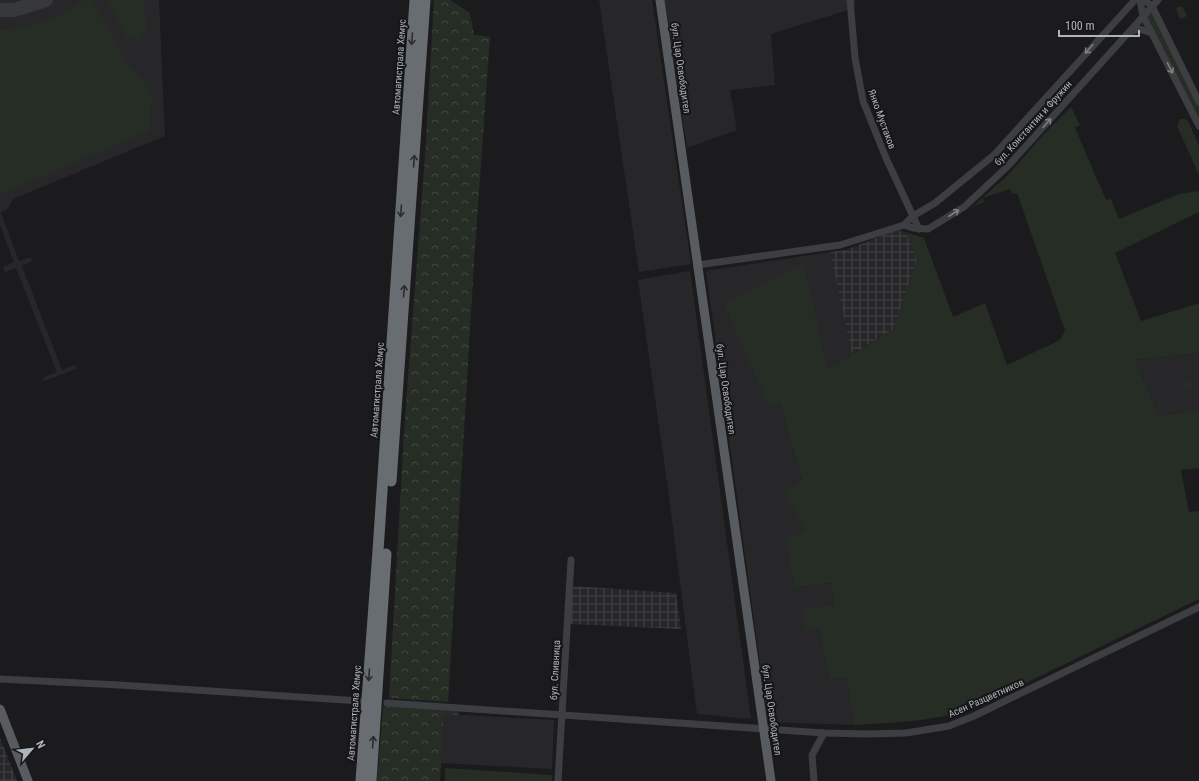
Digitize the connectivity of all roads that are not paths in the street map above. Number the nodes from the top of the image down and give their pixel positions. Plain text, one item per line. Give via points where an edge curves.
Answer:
1 (415, 0) edge
2 (425, 0) edge
3 (430, 0) edge
4 (660, 0) edge
5 (850, 0) edge
6 (1135, 0) edge
7 (1140, 0) edge
8 (1144, 0) edge
9 (1158, 0) edge
10 (1152, 6) junction
11 (1143, 16) junction
12 (1129, 32) junction
13 (1152, 33) junction
14 (422, 50) junction
15 (1199, 102) edge
16 (1199, 126) edge
17 (913, 216) junction
18 (904, 225) junction
19 (919, 229) junction
20 (697, 265) junction
21 (571, 560) dead end
22 (1199, 607) edge
23 (0, 679) edge
24 (360, 701) dead end
25 (387, 703) dead end
26 (0, 709) edge
27 (562, 716) junction
28 (764, 729) junction
29 (824, 733) junction
30 (28, 781) edge
31 (361, 781) edge
32 (371, 781) edge
33 (558, 781) edge
34 (771, 781) edge
35 (814, 781) edge

1 -> 31 highway, Автомагистрала Хемус
2 - 14 highway, Автомагистрала Хемус
3 - 14 highway via 427,43
4 - 20 main road, бул. Цар Освободител
5 - 17 street, Янко Мустаков via 855,58 863,101
6 -> 17 street, бул. Константин и Фружин via 994,155 935,203
7 - 11 street
8 - 10 street
9 - 10 street, бул. Константин и Фружин
10 - 11 street, бул. Константин и Фружин
10 - 15 street
11 - 12 street, бул. Константин и Фружин
11 - 13 street
12 - 13 street via 1140,29
19 -> 12 street, бул. Константин и Фружин via 928,228 964,207 1008,166
13 -> 16 street
32 -> 14 highway, Автомагистрала Хемус
17 - 18 street, бул. Константин и Фружин
17 - 19 street, Янко Мустаков
18 - 19 street
18 - 20 street, бул. Константин и Фружин via 840,246
20 - 28 main road, бул. Цар Освободител
21 - 27 street, бул. Сливница
22 - 29 street, Асен Разцветников via 949,726 906,734
23 - 24 street
25 - 27 street, Асен Разцветников
26 - 30 main road
27 - 28 street, Асен Разцветников
27 - 33 street, бул. Сливница
28 - 29 street, Асен Разцветников
28 - 34 main road, бул. Цар Освободител
29 - 35 street via 812,755

